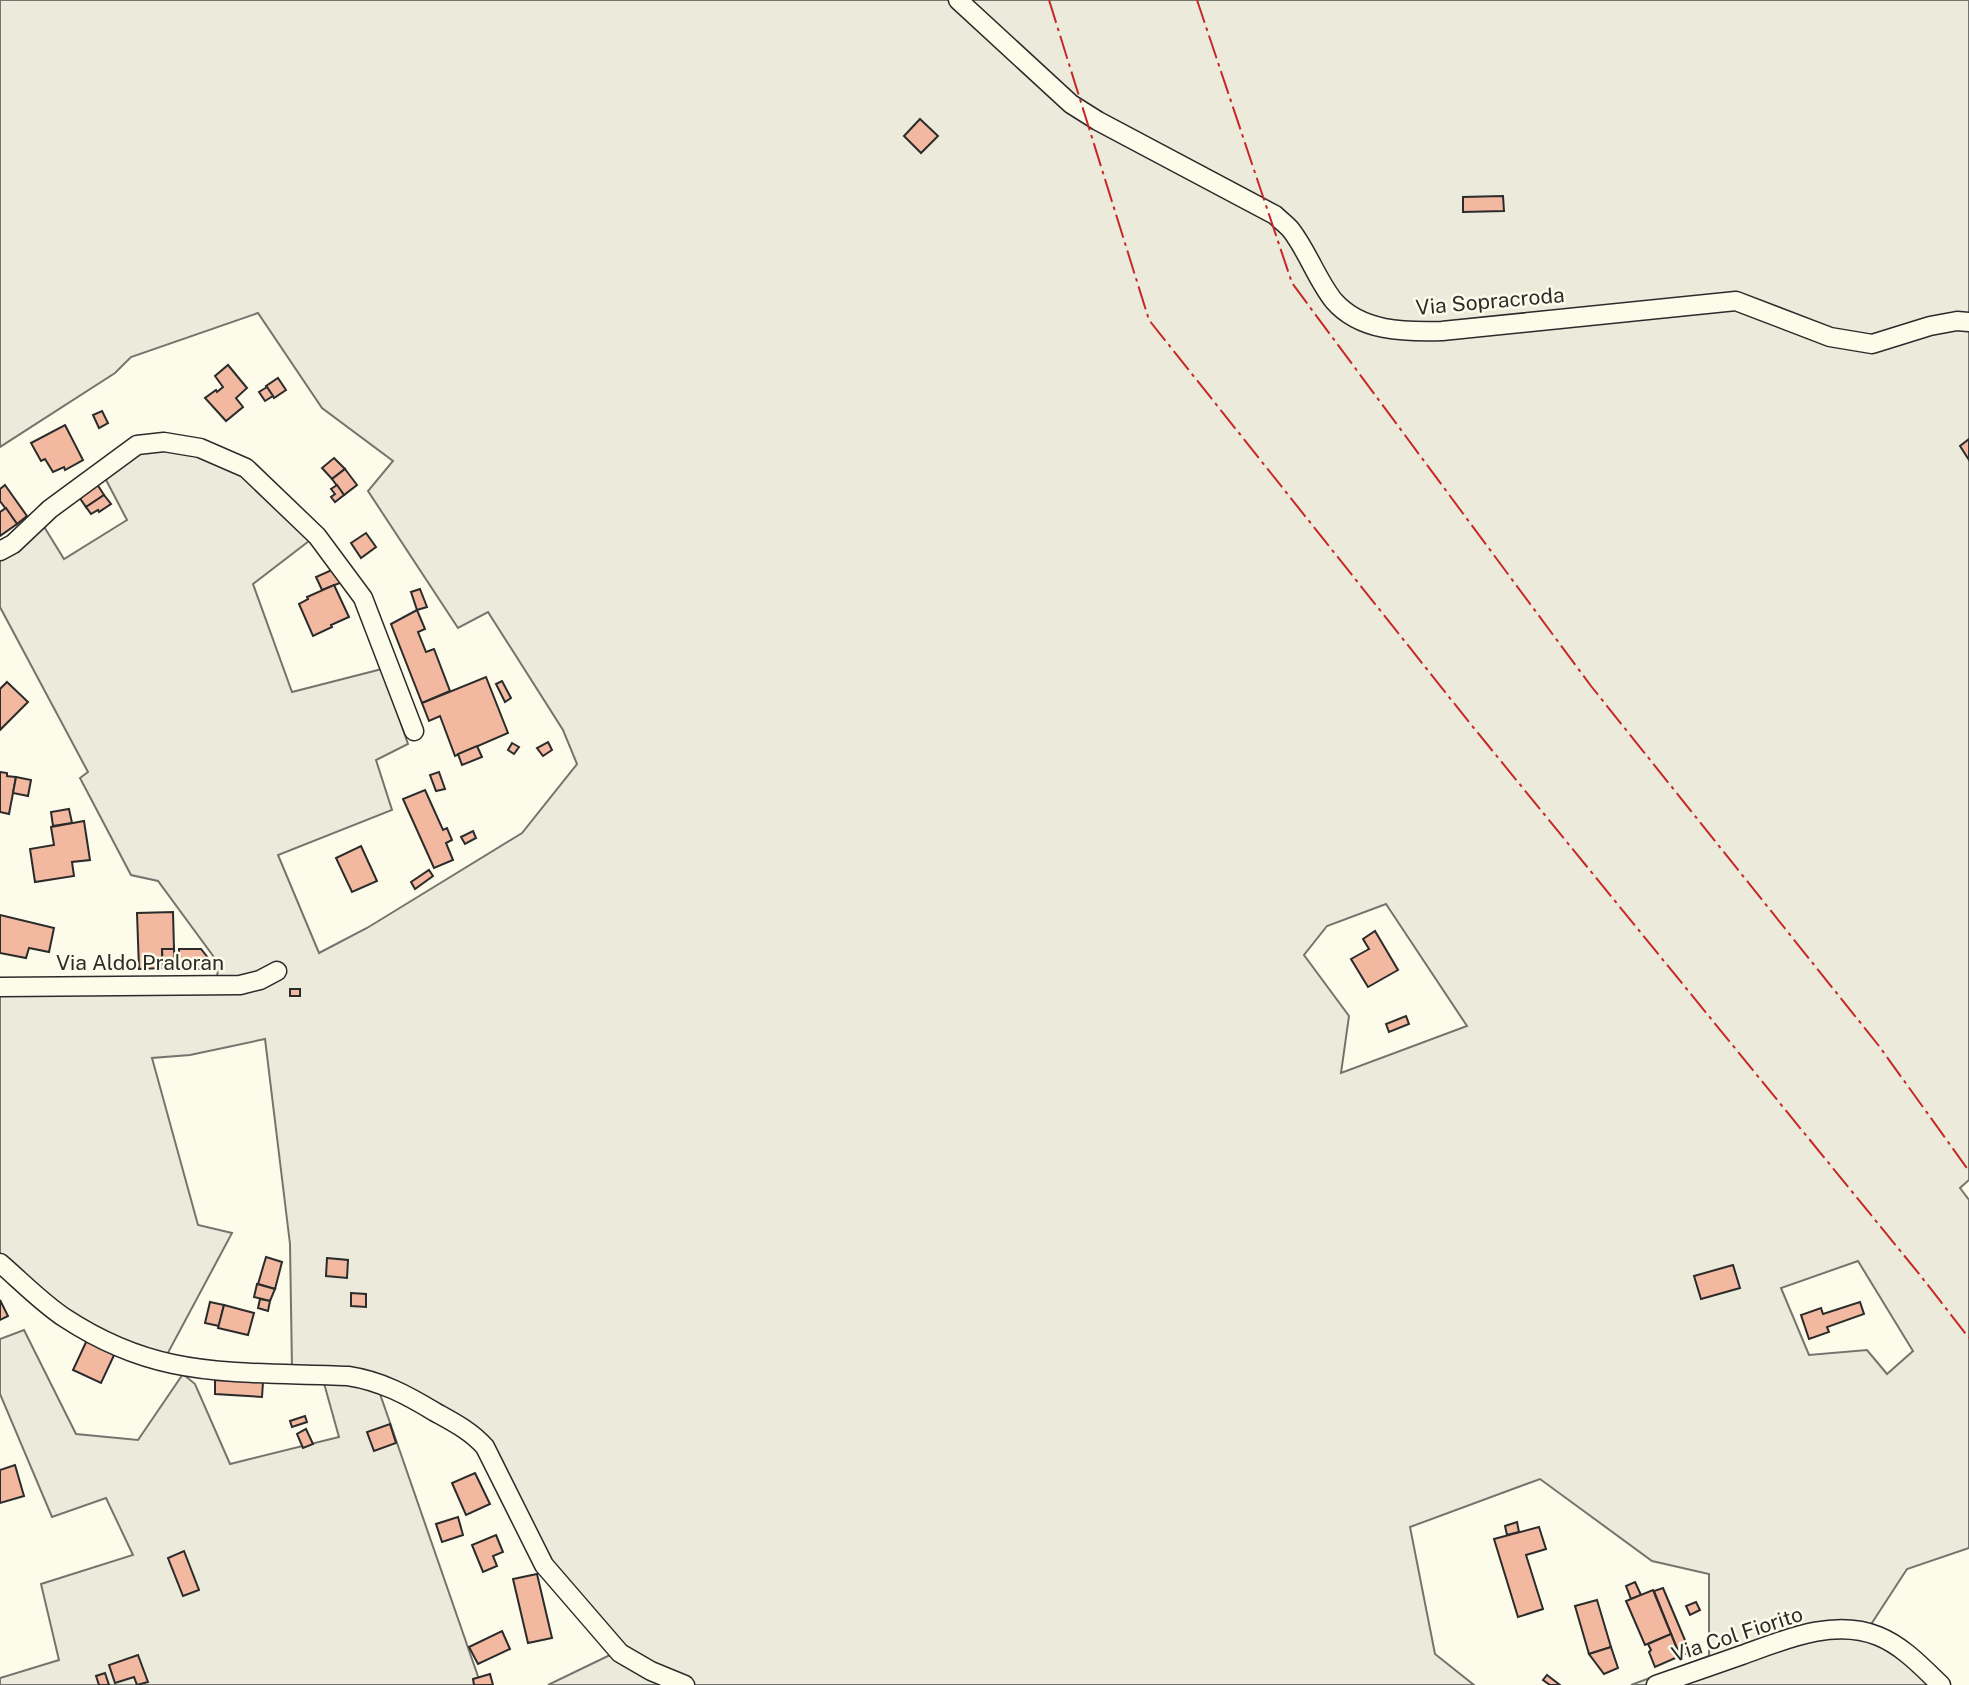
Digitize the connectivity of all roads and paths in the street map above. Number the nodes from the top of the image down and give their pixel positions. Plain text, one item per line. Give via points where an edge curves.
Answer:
1 (958, 0) edge
2 (1969, 322) edge
3 (0, 551) edge
4 (414, 730) dead end
5 (277, 971) dead end
6 (0, 987) edge
7 (0, 1263) edge
8 (653, 1678) edge
9 (685, 1685) edge
10 (1656, 1685) edge
11 (1941, 1685) edge

1 - 2 street, Via Sopracroda via 1071,104 1275,215 1291,230 1335,301 1377,327 1442,331 1736,301 1830,337 1872,344 1930,326
3 - 4 street via 137,445 164,442 200,448 246,468 317,536 363,598
5 - 6 street, Via Aldo Praloran via 240,985
7 - 8 street via 62,1316 141,1355 202,1369 363,1378 394,1388 463,1427 485,1447 544,1564 620,1653
8 - 9 street
10 - 11 street, Via Col Fiorito via 1800,1634 1837,1629 1875,1635 1894,1644

